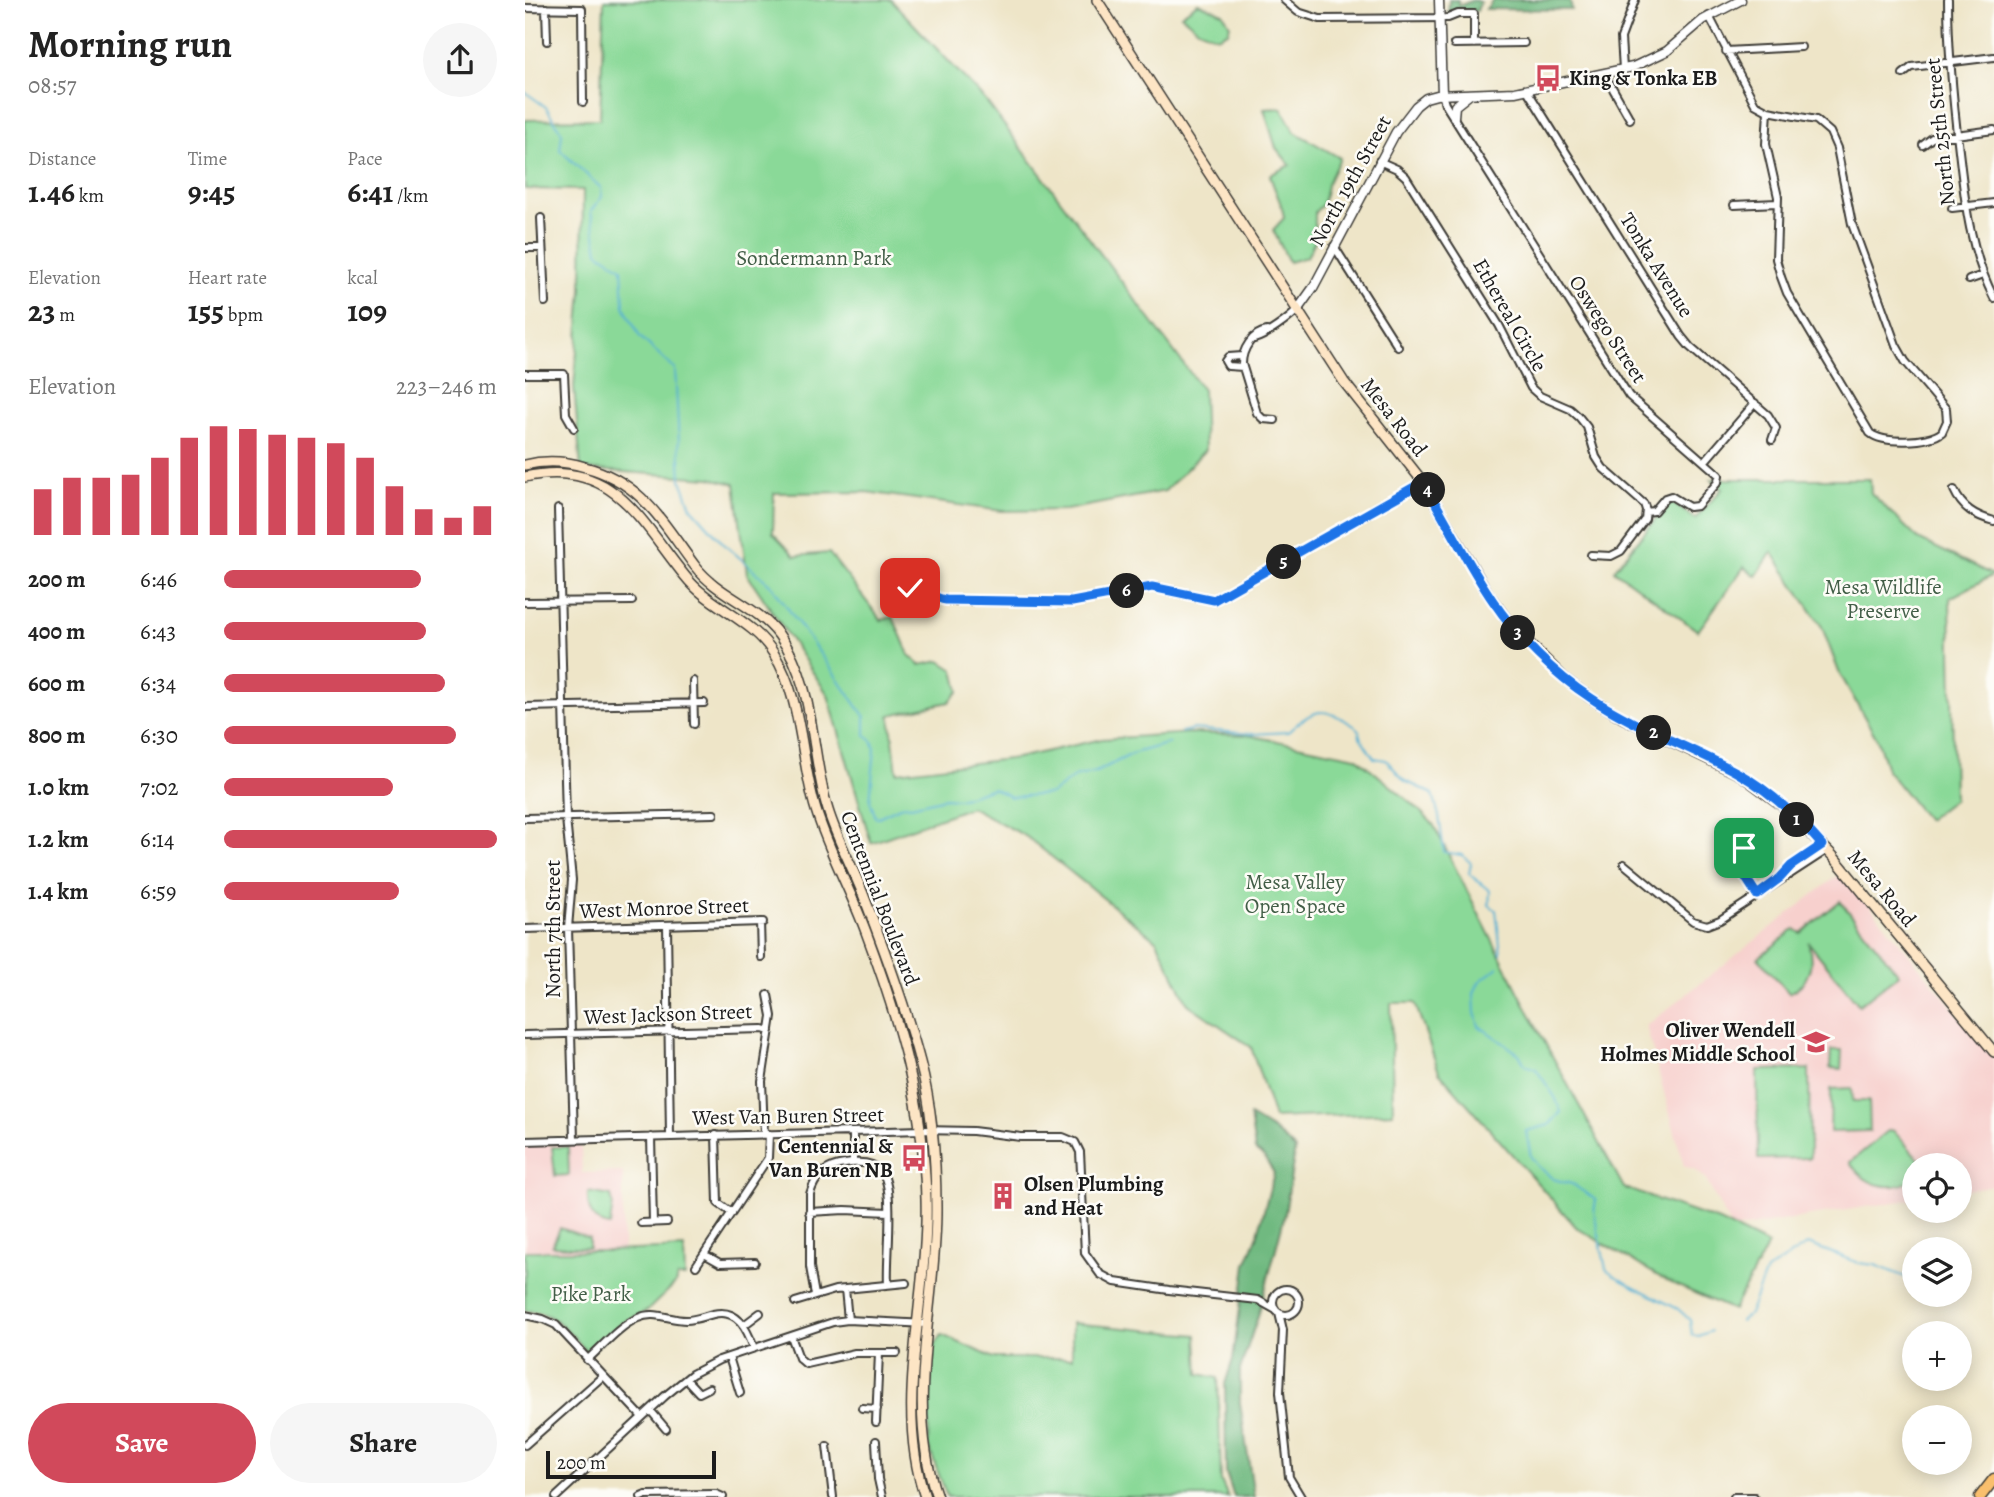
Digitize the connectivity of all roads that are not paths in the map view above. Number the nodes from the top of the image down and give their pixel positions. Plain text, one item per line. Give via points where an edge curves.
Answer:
1 (1097, 0) edge
2 (1284, 0) edge
3 (1440, 0) edge
4 (1635, 0) edge
5 (1741, 0) edge
6 (1948, 0) edge
7 (525, 8) edge
8 (546, 8) junction
9 (1709, 16) junction
10 (1440, 18) junction
11 (547, 41) dead end
12 (1524, 43) dead end
13 (1454, 44) dead end
14 (1474, 44) junction
15 (1801, 47) dead end
16 (1726, 51) junction
17 (1994, 57) edge
18 (1949, 63) junction
19 (1623, 69) junction
20 (1604, 73) junction
21 (1903, 74) dead end
22 (1527, 90) junction
23 (1442, 94) junction
24 (1469, 95) junction
25 (583, 102) dead end
26 (1768, 111) junction
27 (1454, 117) junction
28 (1630, 119) dead end
29 (1994, 130) edge
30 (1957, 135) junction
31 (1923, 145) dead end
32 (1379, 161) junction
33 (1777, 203) junction
34 (1994, 203) edge
35 (1734, 205) dead end
36 (1965, 206) junction
37 (1952, 208) dead end
38 (541, 218) dead end
39 (1333, 246) junction
40 (525, 248) edge
41 (543, 248) junction
42 (1983, 275) junction
43 (1969, 280) dead end
44 (1994, 298) edge
45 (545, 302) dead end
46 (1298, 309) junction
47 (1398, 347) dead end
48 (1242, 356) junction
49 (1243, 367) junction
50 (525, 374) edge
51 (1755, 403) junction
52 (1275, 420) dead end
53 (574, 428) dead end
54 (1772, 440) dead end
55 (1705, 461) junction
56 (525, 465) edge
57 (525, 477) edge
58 (1423, 482) junction
59 (1954, 490) dead end
60 (558, 509) dead end
61 (1646, 513) junction
62 (1994, 521) edge
63 (1591, 555) dead end
64 (910, 588) dead end
65 (525, 601) edge
66 (560, 601) junction
67 (632, 601) dead end
68 (693, 681) dead end
69 (703, 703) dead end
70 (693, 704) junction
71 (563, 706) junction
72 (525, 707) edge
73 (694, 724) dead end
74 (713, 814) dead end
75 (525, 818) edge
76 (566, 818) junction
77 (1825, 847) junction
78 (1744, 848) dead end
79 (1624, 864) dead end
80 (1757, 895) junction
81 (667, 925) junction
82 (568, 928) junction
83 (525, 929) edge
84 (761, 957) dead end
85 (768, 995) dead end
86 (770, 1031) junction
87 (669, 1032) junction
88 (571, 1034) junction
89 (525, 1035) edge
90 (1994, 1052) edge
91 (926, 1130) junction
92 (853, 1132) junction
93 (766, 1134) junction
94 (716, 1135) junction
95 (651, 1137) junction
96 (670, 1137) junction
97 (574, 1139) junction
98 (525, 1141) edge
99 (853, 1163) junction
100 (809, 1212) junction
101 (889, 1212) junction
102 (731, 1213) junction
103 (667, 1222) dead end
104 (641, 1223) dead end
105 (653, 1223) junction
106 (704, 1254) junction
107 (755, 1262) dead end
108 (696, 1266) dead end
109 (906, 1283) dead end
110 (888, 1284) junction
111 (845, 1289) junction
112 (1275, 1294) junction
113 (815, 1295) junction
114 (1258, 1300) junction
115 (795, 1302) dead end
116 (1277, 1311) junction
117 (760, 1313) dead end
118 (525, 1315) edge
119 (1290, 1315) junction
120 (848, 1320) junction
121 (922, 1324) junction
122 (744, 1325) junction
123 (1283, 1330) junction
124 (791, 1336) junction
125 (754, 1348) junction
126 (879, 1353) junction
127 (897, 1353) dead end
128 (729, 1357) junction
129 (587, 1360) junction
130 (603, 1377) junction
131 (686, 1379) junction
132 (709, 1388) dead end
133 (740, 1393) dead end
134 (862, 1408) dead end
135 (877, 1409) junction
136 (650, 1410) junction
137 (642, 1417) junction
138 (876, 1422) dead end
139 (666, 1429) dead end
140 (876, 1441) dead end
141 (525, 1445) edge
142 (827, 1446) dead end
143 (1994, 1479) edge
144 (556, 1497) edge
145 (641, 1497) edge
146 (723, 1497) edge
147 (833, 1497) edge
148 (882, 1497) edge
149 (925, 1497) edge
150 (937, 1497) edge
151 (1301, 1497) edge
152 (1734, 1497) edge
153 (1754, 1497) edge
154 (1980, 1497) edge

1 - 46 main road, Mesa Road
2 - 10 street via 1298,12 1320,19
3 - 10 street
4 - 19 street via 1621,38
5 - 9 street
6 - 18 street, North 25th Street
7 - 8 street
8 - 11 street
8 - 25 street via 582,9
9 - 16 street
9 - 19 street via 1667,51
10 - 14 street via 1473,14
10 - 23 street
12 - 14 street
13 - 14 street
15 - 16 street
16 - 26 street via 1751,100
17 - 18 street
18 - 21 street via 1912,67
18 - 30 street, North 25th Street
19 - 20 street
20 - 22 street
20 - 28 street
22 - 24 street
22 - 51 street, Tonka Avenue via 1681,336
23 - 24 street
23 - 27 street, Oswego Street
23 - 32 street, North 19th Street via 1426,98 1414,108
24 - 27 street via 1455,106
26 - 33 street via 1766,144
26 - 33 street via 1809,118 1830,132 1862,263 1900,354 1946,409 1945,434 1929,439 1883,439 1866,428 1787,293 1776,251
27 - 55 street, Oswego Street via 1629,396
29 - 30 street
30 - 31 street via 1932,138
30 - 36 street, North 25th Street
32 - 39 street, North 19th Street
32 - 61 street, Ethereal Circle via 1406,177 1531,388 1579,417 1600,464 1642,502
33 - 35 street
34 - 36 street
36 - 37 street
36 - 42 street, North 25th Street
38 - 41 street
39 - 46 street, North 19th Street
39 - 47 street
40 - 41 street
41 - 45 street
42 - 43 street
42 - 44 street, North 25th Street
46 - 48 street via 1254,339
46 - 58 main road, Mesa Road via 1344,382
48 - 49 street
48 - 49 street via 1225,361 1228,366
49 - 52 street via 1259,416
50 - 53 street via 564,374 566,414
51 - 54 street, Tonka Avenue via 1776,428
51 - 55 street
55 - 61 street via 1720,479 1699,505 1689,507 1669,496
56 - 91 main road, Centennial Boulevard via 573,464 625,483 653,508 701,574 759,614 779,636 799,677 829,816 876,929 921,1064
57 - 91 main road, Centennial Boulevard via 558,473 598,483 616,493 648,524 690,583 746,623 772,651 790,687 813,801 867,933
58 - 64 street via 1214,600 1152,587 1072,602 946,600
58 - 77 main road, Mesa Road via 1495,603 1565,678 1621,717 1750,781
59 - 62 street via 1960,503
60 - 66 street, North 7th Street
61 - 63 street via 1621,551 1611,556
65 - 66 street
66 - 67 street
66 - 71 street, North 7th Street
68 - 70 street
69 - 70 street
70 - 71 street
70 - 73 street
71 - 72 street
71 - 76 street, North 7th Street
74 - 76 street
75 - 76 street
76 - 82 street, North 7th Street via 572,880
77 - 80 street
77 - 90 main road, Mesa Road
78 - 80 street via 1746,878
79 - 80 street via 1702,924 1716,922
81 - 82 street, West Monroe Street
81 - 84 street, West Monroe Street via 761,922
81 - 87 street
82 - 83 street, West Monroe Street
82 - 88 street, North 7th Street
85 - 86 street
86 - 87 street, West Jackson Street
86 - 93 street via 762,1081
87 - 88 street, West Jackson Street
87 - 96 street
88 - 89 street, West Jackson Street
88 - 97 street, North 7th Street
91 - 92 street, West Van Buren Street
91 - 114 street, West Van Buren Street via 1063,1137 1075,1142 1080,1152 1086,1253 1100,1274 1115,1282
91 - 121 main road, Centennial Boulevard
92 - 93 street, West Van Buren Street
92 - 99 street
93 - 94 street, West Van Buren Street
93 - 102 street via 768,1158
94 - 96 street, West Van Buren Street
94 - 102 street via 718,1203
95 - 96 street, West Van Buren Street
95 - 97 street, West Van Buren Street
95 - 105 street
97 - 98 street, West Van Buren Street
99 - 100 street via 831,1167 816,1179
99 - 101 street via 882,1172
100 - 101 street
100 - 113 street
101 - 110 street
102 - 106 street
103 - 105 street
104 - 105 street
106 - 107 street via 720,1263
106 - 108 street
109 - 110 street
110 - 111 street
111 - 113 street
111 - 120 street
112 - 114 street
112 - 116 street
112 - 119 street via 1286,1289 1297,1295 1298,1305
113 - 115 street
114 - 116 street
116 - 119 street
116 - 123 street
117 - 122 street
118 - 129 street via 552,1322
119 - 123 street
120 - 121 street
120 - 124 street
121 - 149 main road, Centennial Boulevard via 911,1416 914,1454
121 - 150 main road, Centennial Boulevard via 925,1452
122 - 125 street
122 - 129 street via 723,1313 684,1320 647,1315 628,1323
123 - 151 street via 1280,1378 1288,1468
124 - 125 street
124 - 126 street via 806,1364 855,1353
125 - 128 street
126 - 127 street
126 - 135 street
128 - 131 street
128 - 133 street
129 - 130 street
130 - 137 street
130 - 141 street
131 - 132 street via 699,1393
131 - 136 street
134 - 135 street
135 - 138 street
136 - 137 street
136 - 139 street
137 - 144 street
140 - 148 street
142 - 147 street
143 - 154 main road
145 - 146 street
152 - 153 street

